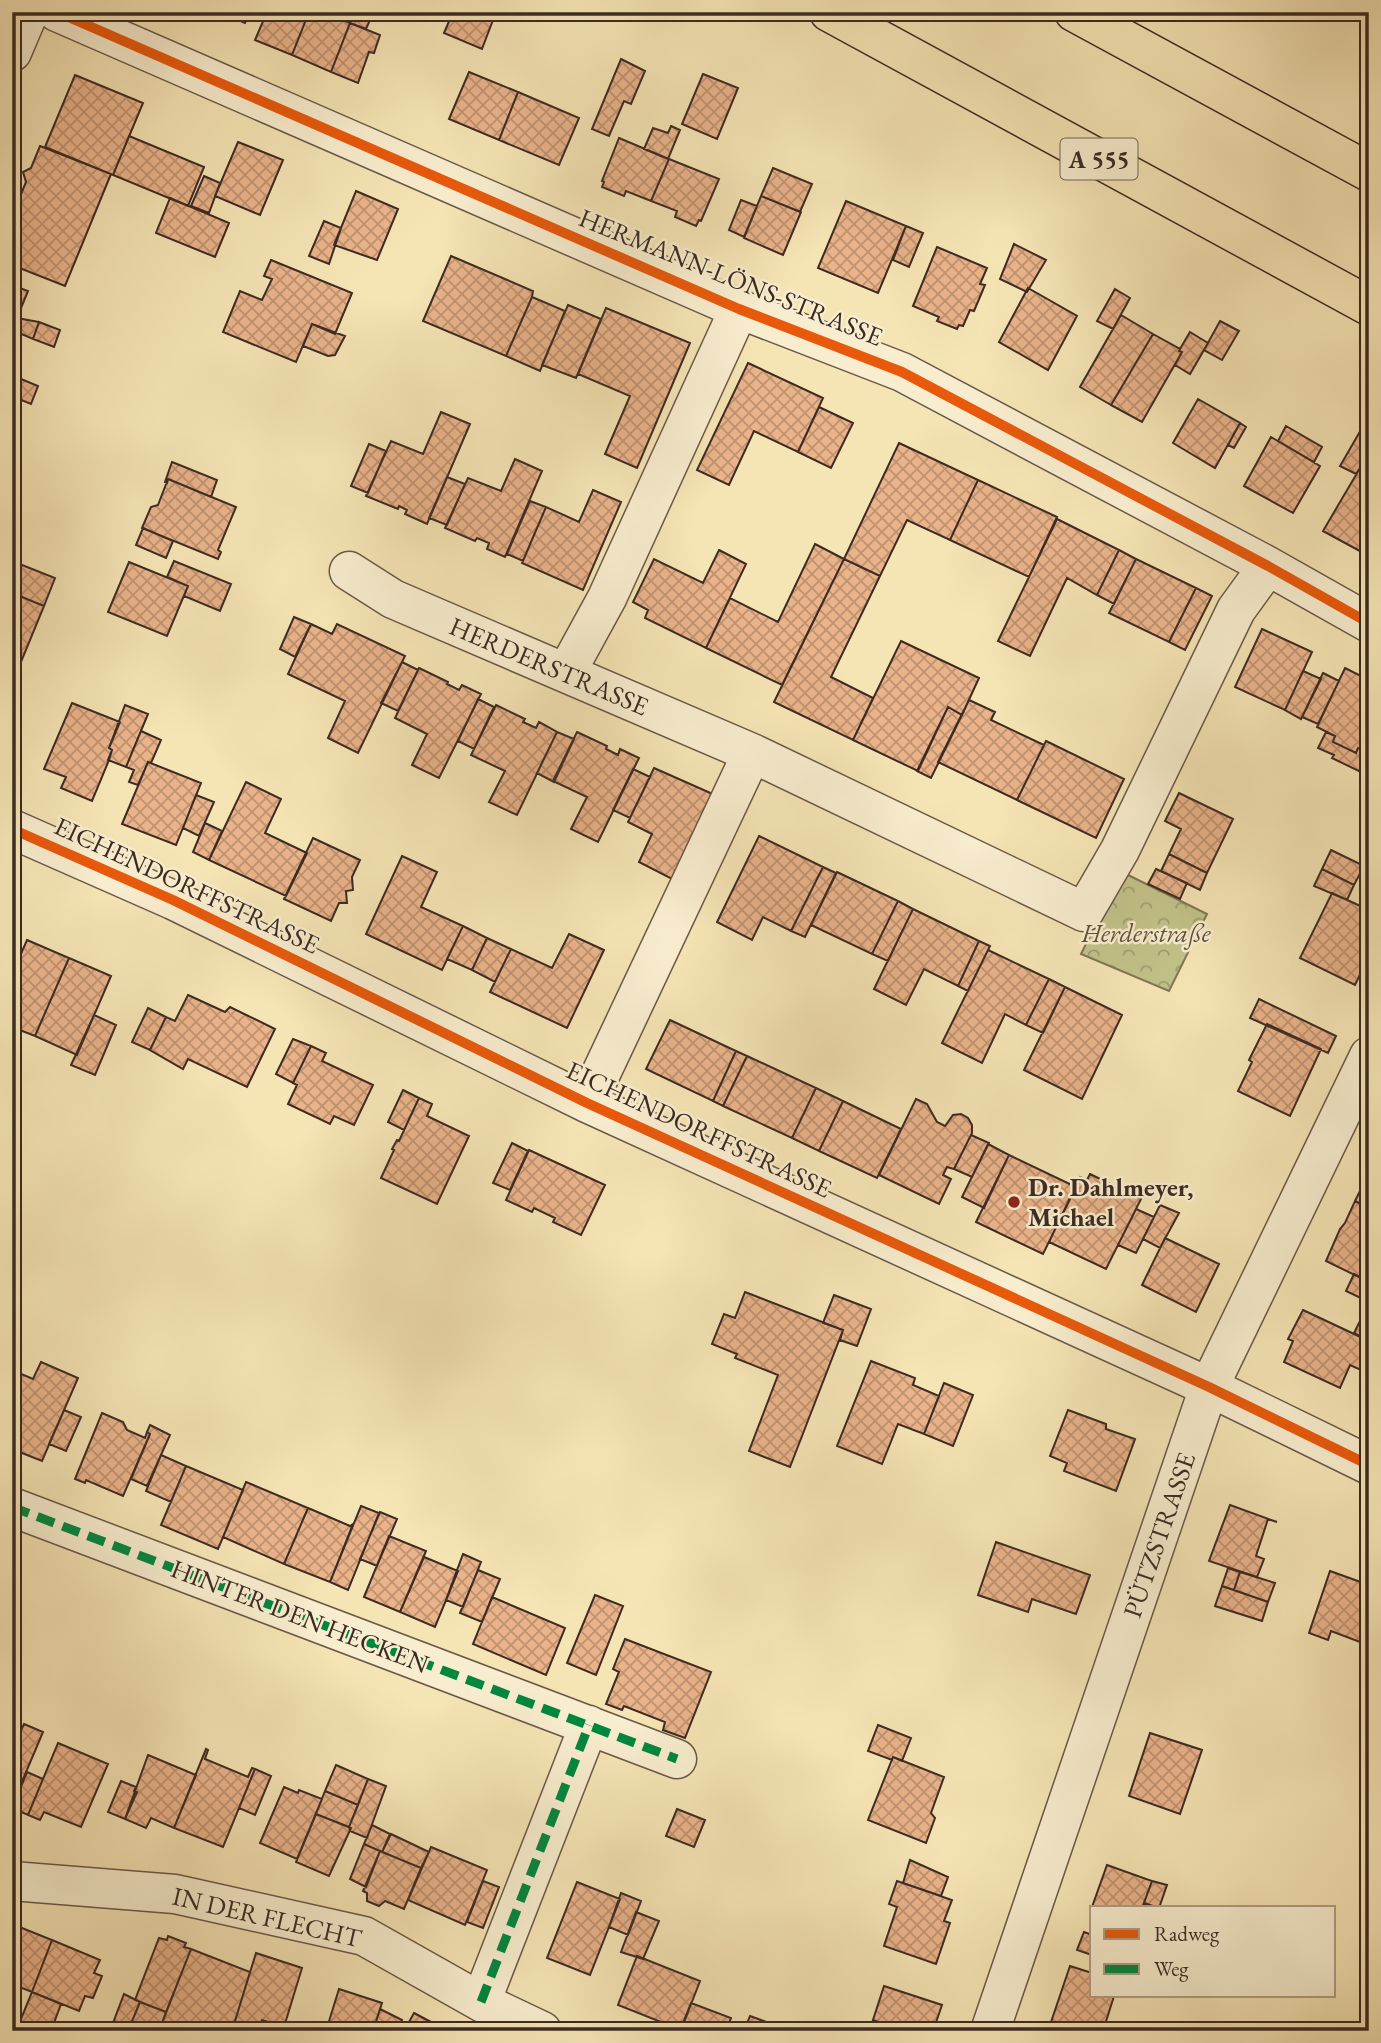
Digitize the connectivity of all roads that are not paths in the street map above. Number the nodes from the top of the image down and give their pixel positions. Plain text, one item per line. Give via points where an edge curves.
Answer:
1 (29, 12) edge
2 (57, 12) edge
3 (829, 12) edge
4 (1074, 12) edge
5 (12, 52) edge
6 (1369, 172) edge
7 (1369, 306) edge
8 (739, 309) junction
9 (1268, 566) junction
10 (349, 571) dead end
11 (1369, 623) edge
12 (566, 673) junction
13 (752, 753) junction
14 (12, 829) edge
15 (1369, 1056) edge
16 (587, 1103) junction
17 (1209, 1387) junction
18 (1369, 1465) edge
19 (12, 1507) edge
20 (589, 1725) junction
21 (677, 1759) dead end
22 (12, 1881) edge
23 (481, 2002) junction
24 (542, 2031) edge
25 (990, 2031) edge

1 - 5 street
2 - 8 street, HERMANN-LÖNS-STRASSE
3 - 7 highway, A 555
4 - 6 highway
8 - 9 street, HERMANN-LÖNS-STRASSE via 902,372
8 - 12 street via 607,598
9 - 11 street, HERMANN-LÖNS-STRASSE
9 - 13 street, HERDERSTRASSE via 1236,610 1120,850 1084,912
10 - 12 street, HERDERSTRASSE via 393,599
12 - 13 street, HERDERSTRASSE
13 - 16 street
14 - 16 street, EICHENDORFFSTRASSE via 173,900
15 - 17 street, PÜTZSTRASSE
16 - 17 street, EICHENDORFFSTRASSE
17 - 18 street, EICHENDORFFSTRASSE
17 - 25 street, PÜTZSTRASSE
19 - 20 street, HINTER DEN HECKEN
20 - 21 street, HINTER DEN HECKEN
20 - 23 street
22 - 23 street, IN DER FLECHT via 175,1895 364,1936
23 - 24 street, IN DER FLECHT

